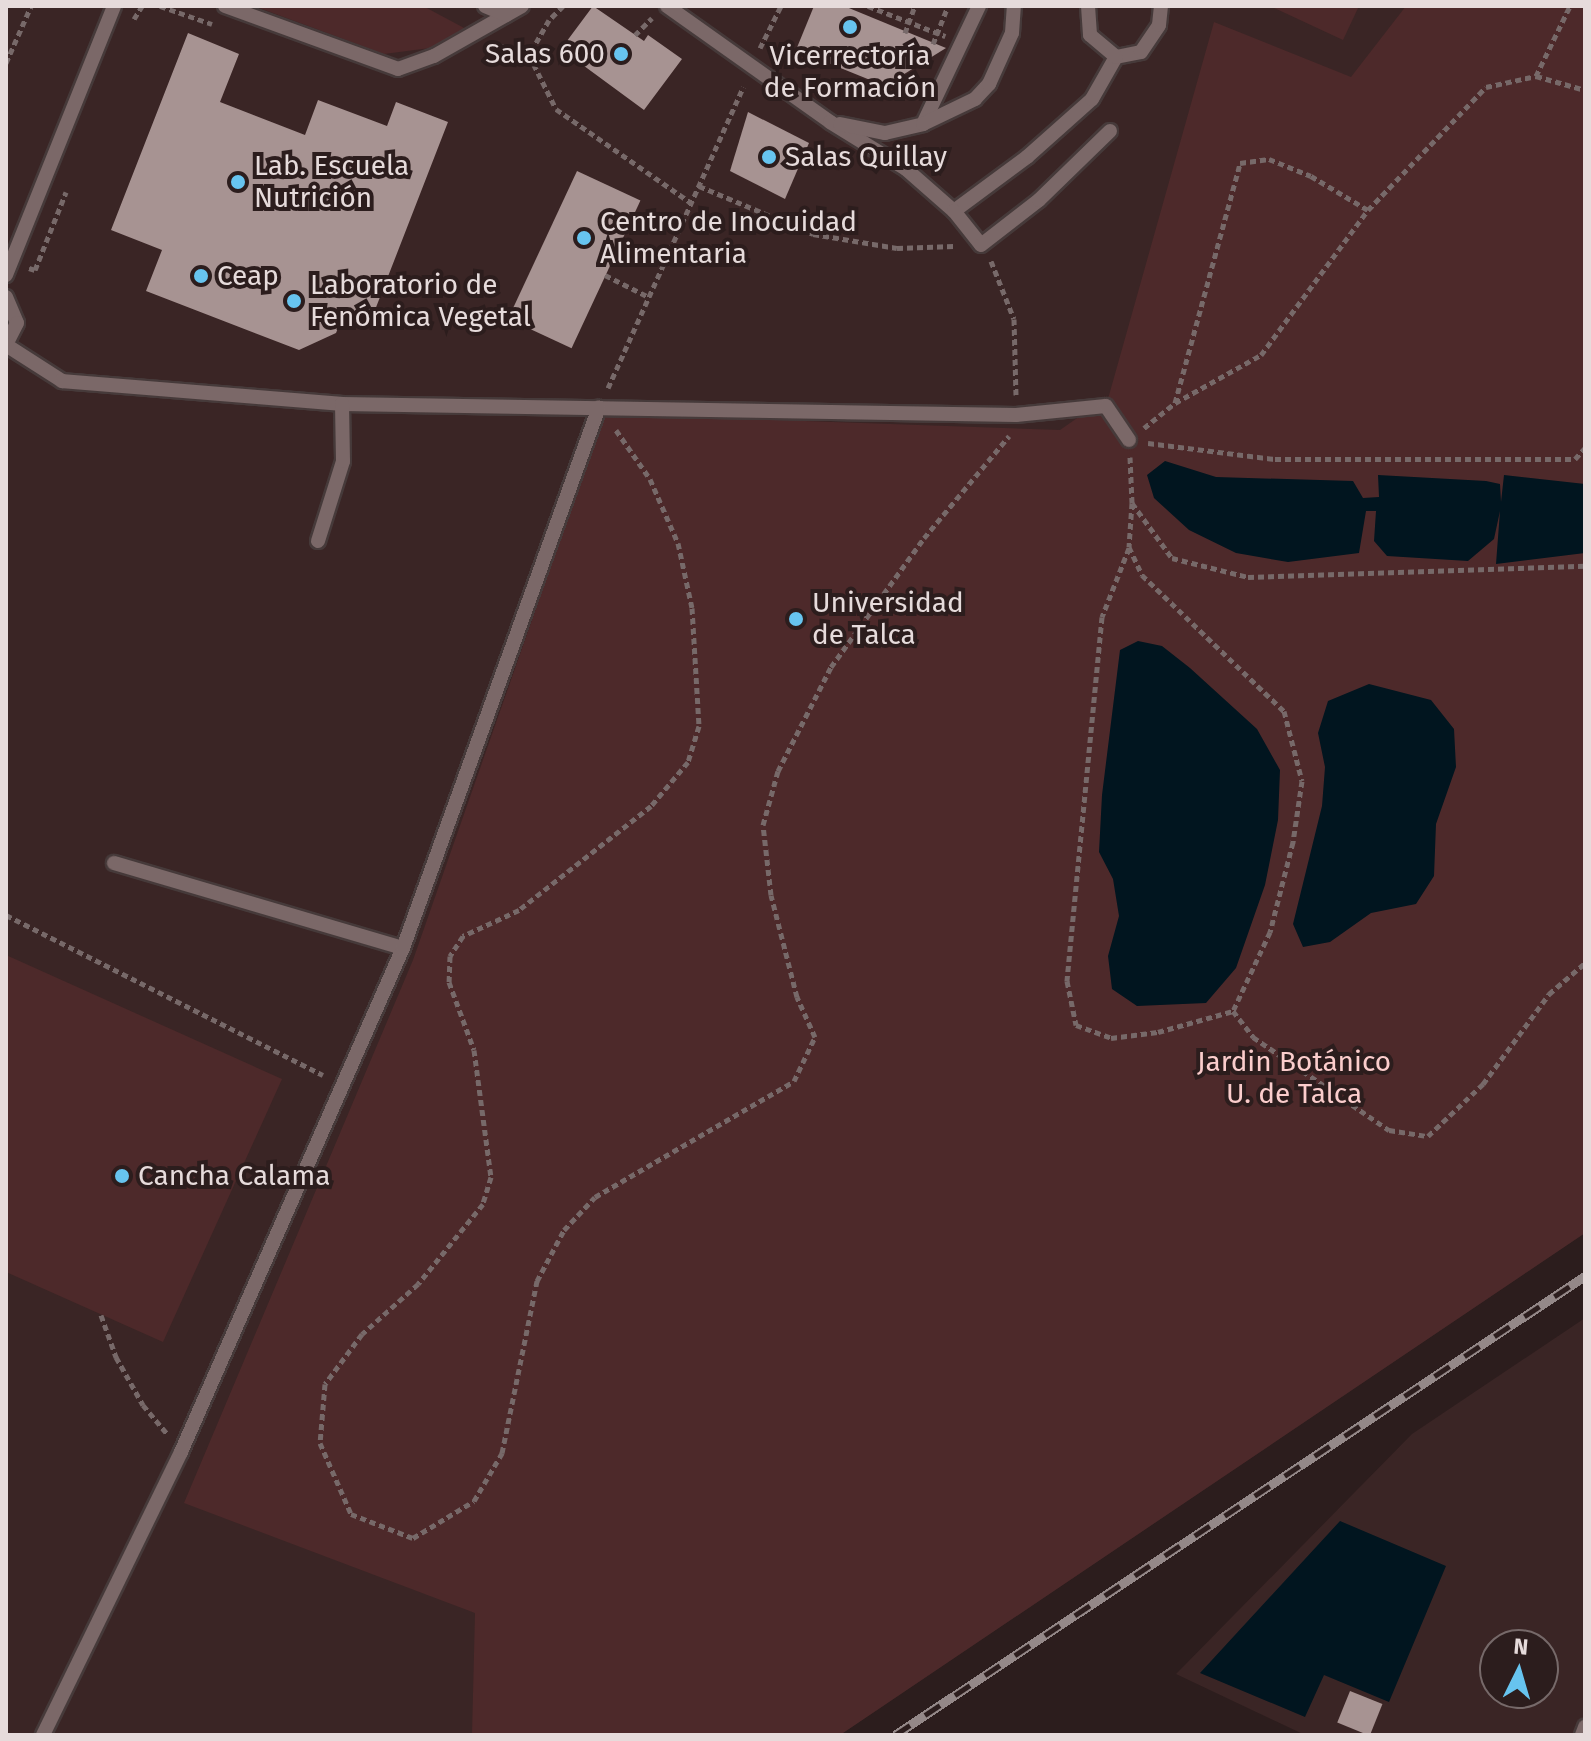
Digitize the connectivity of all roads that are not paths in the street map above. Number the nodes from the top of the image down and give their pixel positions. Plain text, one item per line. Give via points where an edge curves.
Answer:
1 (114, 6) edge
2 (225, 6) edge
3 (485, 6) edge
4 (522, 6) edge
5 (979, 6) edge
6 (1014, 6) edge
7 (1088, 6) edge
8 (1161, 6) edge
9 (661, 10) edge
10 (506, 15) junction
11 (1116, 57) junction
12 (830, 122) junction
13 (923, 124) junction
14 (1110, 131) dead end
15 (954, 211) junction
16 (6, 275) edge
17 (6, 297) edge
18 (6, 345) edge
19 (342, 404) junction
20 (599, 407) junction
21 (1129, 440) road end
22 (318, 541) dead end
23 (114, 863) dead end
24 (403, 948) junction
25 (1585, 1727) edge
26 (43, 1735) edge
27 (1582, 1735) edge

1 - 16 lane
2 - 10 lane via 398,69 434,56
3 - 10 lane
4 - 10 lane
5 - 13 lane
6 - 13 lane via 1012,33 989,84 975,99
7 - 11 lane via 1090,35
8 - 11 lane via 1159,25 1141,52
9 - 12 lane
11 - 15 lane via 1092,99 1027,157
12 - 13 lane via 885,133
12 - 15 lane via 906,169
14 - 15 lane via 1039,200 981,245
17 - 18 lane via 17,323
18 - 19 lane via 62,381
19 - 20 lane
19 - 22 lane via 343,461
20 - 21 lane via 1016,415 1106,406
20 - 24 lane
23 - 24 lane
24 - 26 lane via 181,1452
25 - 27 lane

